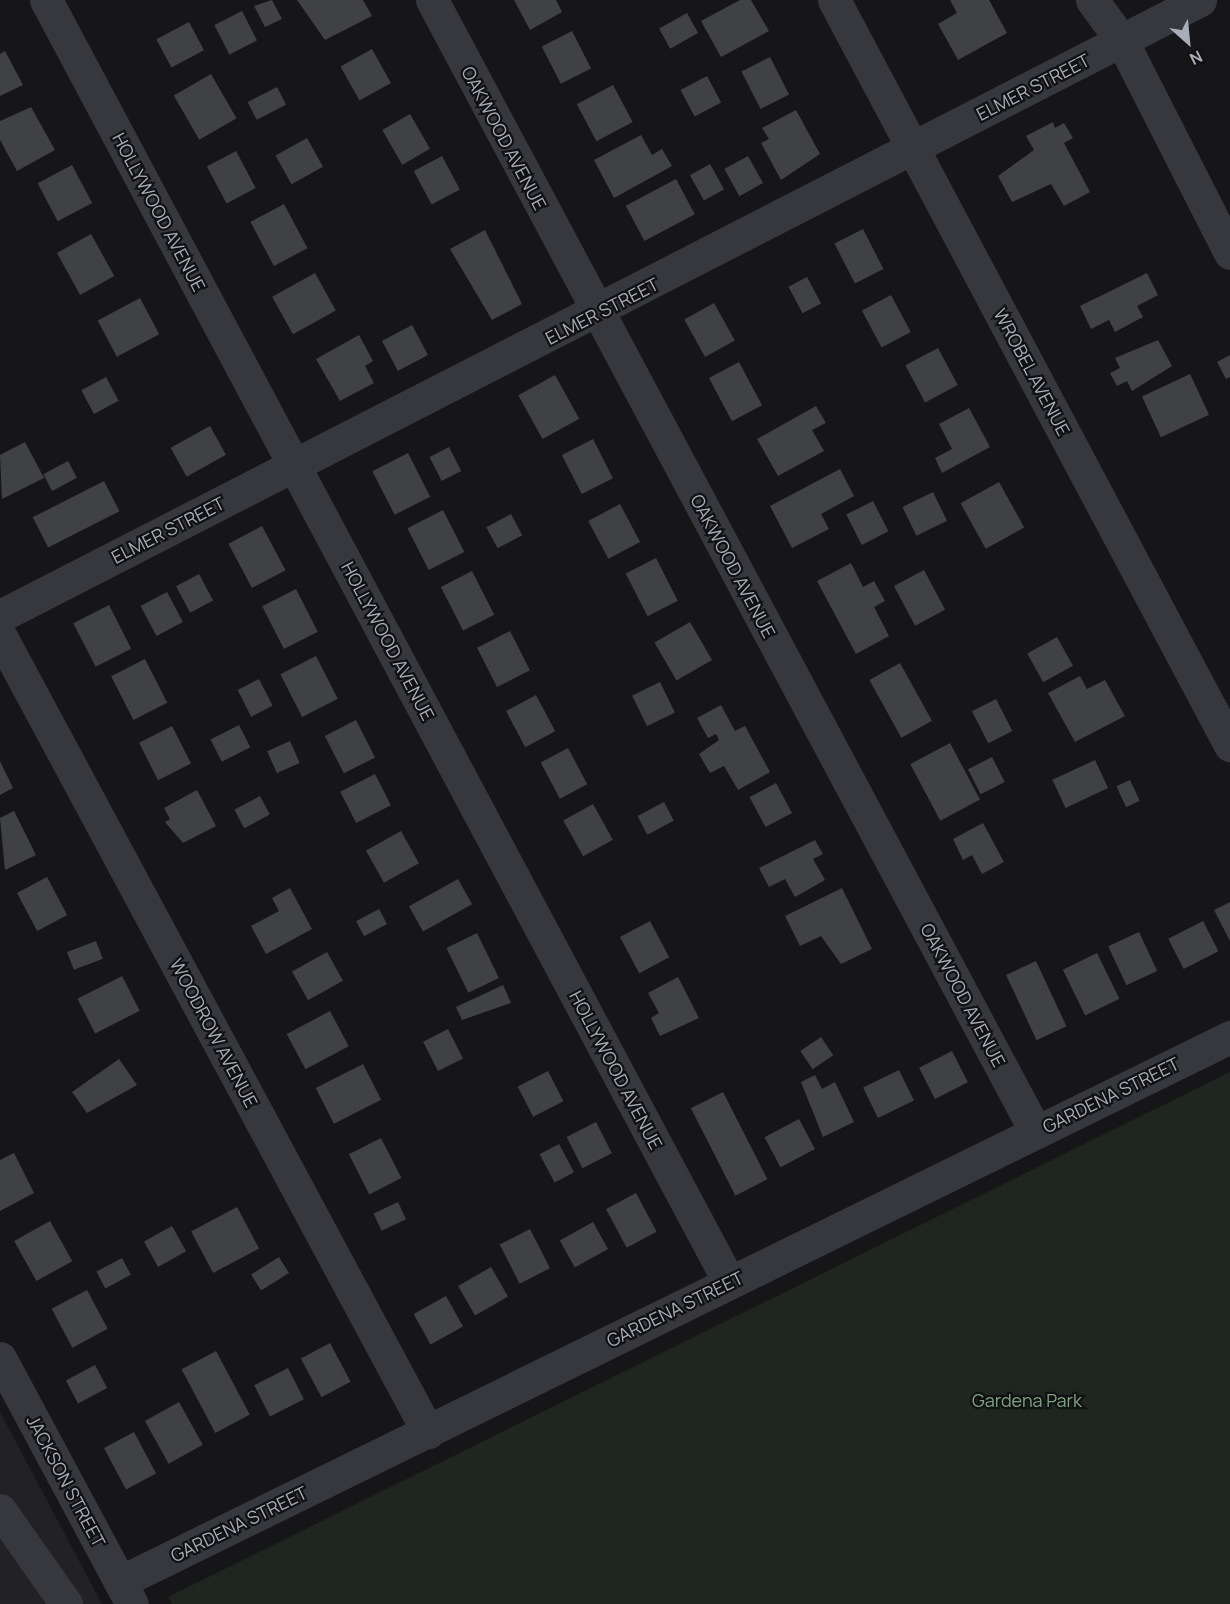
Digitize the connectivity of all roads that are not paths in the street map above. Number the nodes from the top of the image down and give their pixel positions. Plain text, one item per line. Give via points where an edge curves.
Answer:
1 (46, 0) edge
2 (432, 0) edge
3 (834, 0) edge
4 (1092, 0) edge
5 (1200, 0) edge
6 (1122, 41) junction
7 (913, 149) junction
8 (1230, 253) edge
9 (597, 314) junction
10 (294, 466) junction
11 (0, 616) edge
12 (0, 635) edge
13 (1230, 745) edge
14 (1230, 1037) edge
15 (1036, 1132) junction
16 (729, 1282) junction
17 (0, 1358) edge
18 (428, 1432) junction
19 (0, 1510) edge
20 (126, 1593) edge
21 (66, 1604) edge

1 - 10 street, HOLLYWOOD AVENUE
2 - 9 street, OAKWOOD AVENUE
3 - 7 street, WROBEL AVENUE
4 - 6 street
5 - 6 street, ELMER STREET
6 - 7 street, ELMER STREET
6 - 8 street
7 - 9 street, ELMER STREET
7 - 13 street, WROBEL AVENUE
9 - 10 street, ELMER STREET
9 - 15 street, OAKWOOD AVENUE
10 - 11 street, ELMER STREET
10 - 16 street, HOLLYWOOD AVENUE
12 - 18 street, WOODROW AVENUE
14 - 15 street, GARDENA STREET
15 - 16 street, GARDENA STREET
16 - 18 street, GARDENA STREET
17 - 20 street, JACKSON STREET
18 - 20 street, GARDENA STREET
19 - 21 street

